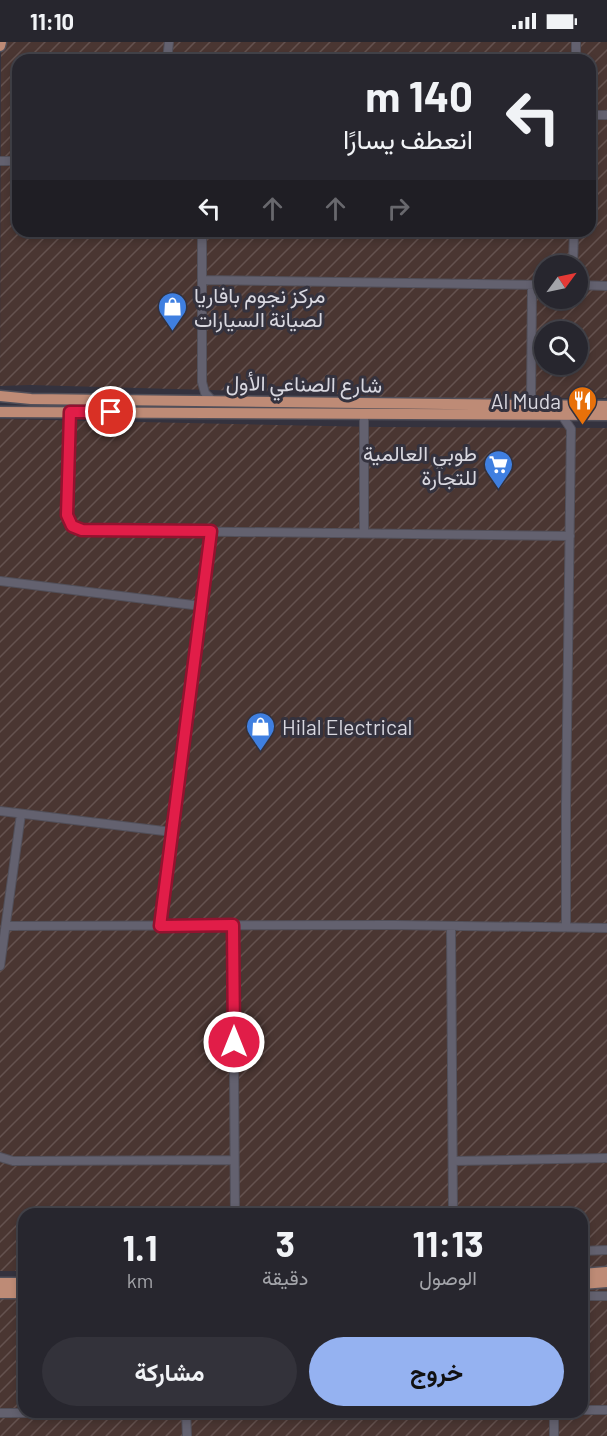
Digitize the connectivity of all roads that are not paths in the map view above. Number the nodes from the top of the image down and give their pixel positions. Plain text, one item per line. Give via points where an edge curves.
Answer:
1 (202, 237) edge
2 (574, 237) edge
3 (573, 255) edge
4 (202, 280) junction
5 (532, 285) joint
6 (588, 285) edge
7 (607, 286) edge
8 (202, 382) junction
9 (1, 398) edge
10 (191, 400) junction
11 (213, 401) junction
12 (531, 405) junction
13 (607, 406) edge
14 (0, 412) edge
15 (70, 412) junction
16 (364, 414) junction
17 (561, 414) junction
18 (581, 415) junction
19 (607, 415) edge
20 (571, 429) junction
21 (211, 531) junction
22 (364, 533) junction
23 (570, 536) junction
24 (0, 581) edge
25 (201, 606) junction
26 (0, 811) edge
27 (21, 814) junction
28 (172, 832) junction
29 (233, 925) junction
30 (6, 926) junction
31 (160, 926) junction
32 (451, 926) junction
33 (567, 927) junction
34 (607, 928) edge
35 (0, 966) edge
36 (0, 1156) edge
37 (607, 1158) edge
38 (234, 1160) junction
39 (453, 1161) junction
40 (235, 1208) edge
41 (453, 1208) edge
42 (607, 1250) edge
43 (588, 1251) edge
44 (607, 1272) edge
45 (588, 1274) edge
46 (607, 1282) edge
47 (0, 1283) edge
48 (18, 1283) edge
49 (588, 1284) edge
50 (0, 1293) edge
51 (18, 1293) edge
52 (588, 1296) edge
53 (607, 1296) edge
54 (588, 1410) edge
55 (607, 1410) edge
56 (0, 1413) edge
57 (18, 1413) edge
58 (186, 1418) edge
59 (554, 1418) edge
60 (187, 1436) edge
61 (554, 1436) edge

1 - 4 street
2 - 3 street
4 - 5 street
4 - 8 street
5 - 12 street
6 - 7 street
8 - 10 street
8 - 11 street
9 - 10 main road, شارع الصناعي الأول
10 - 11 main road, شارع الصناعي الأول
11 - 12 main road, شارع الصناعي الأول
12 - 13 main road, شارع الصناعي الأول
14 - 15 main road, شارع الصناعي الأول
15 - 16 main road, شارع الصناعي الأول
15 - 21 street via 67,515 72,526 82,530
16 - 17 main road, شارع الصناعي الأول
16 - 22 street
17 - 18 main road, شارع الصناعي الأول
17 - 20 street
18 - 19 main road, شارع الصناعي الأول
18 - 20 street
20 - 23 street
21 - 22 street
21 - 25 street
22 - 23 street
23 - 33 street
24 - 25 street
25 - 28 street
26 - 27 street
27 - 28 street
27 - 30 street
28 - 31 street
29 - 31 street
29 - 32 street
29 - 38 street
30 - 31 street
30 - 35 street
32 - 33 street
32 - 39 street
33 - 34 street
36 - 38 street via 13,1161
37 - 39 street
38 - 40 street
39 - 41 street
42 - 43 street
44 - 45 main road
46 - 49 main road
47 - 48 main road
50 - 51 main road
52 - 53 street
54 - 55 street
56 - 57 street
58 - 60 street
59 - 61 street

